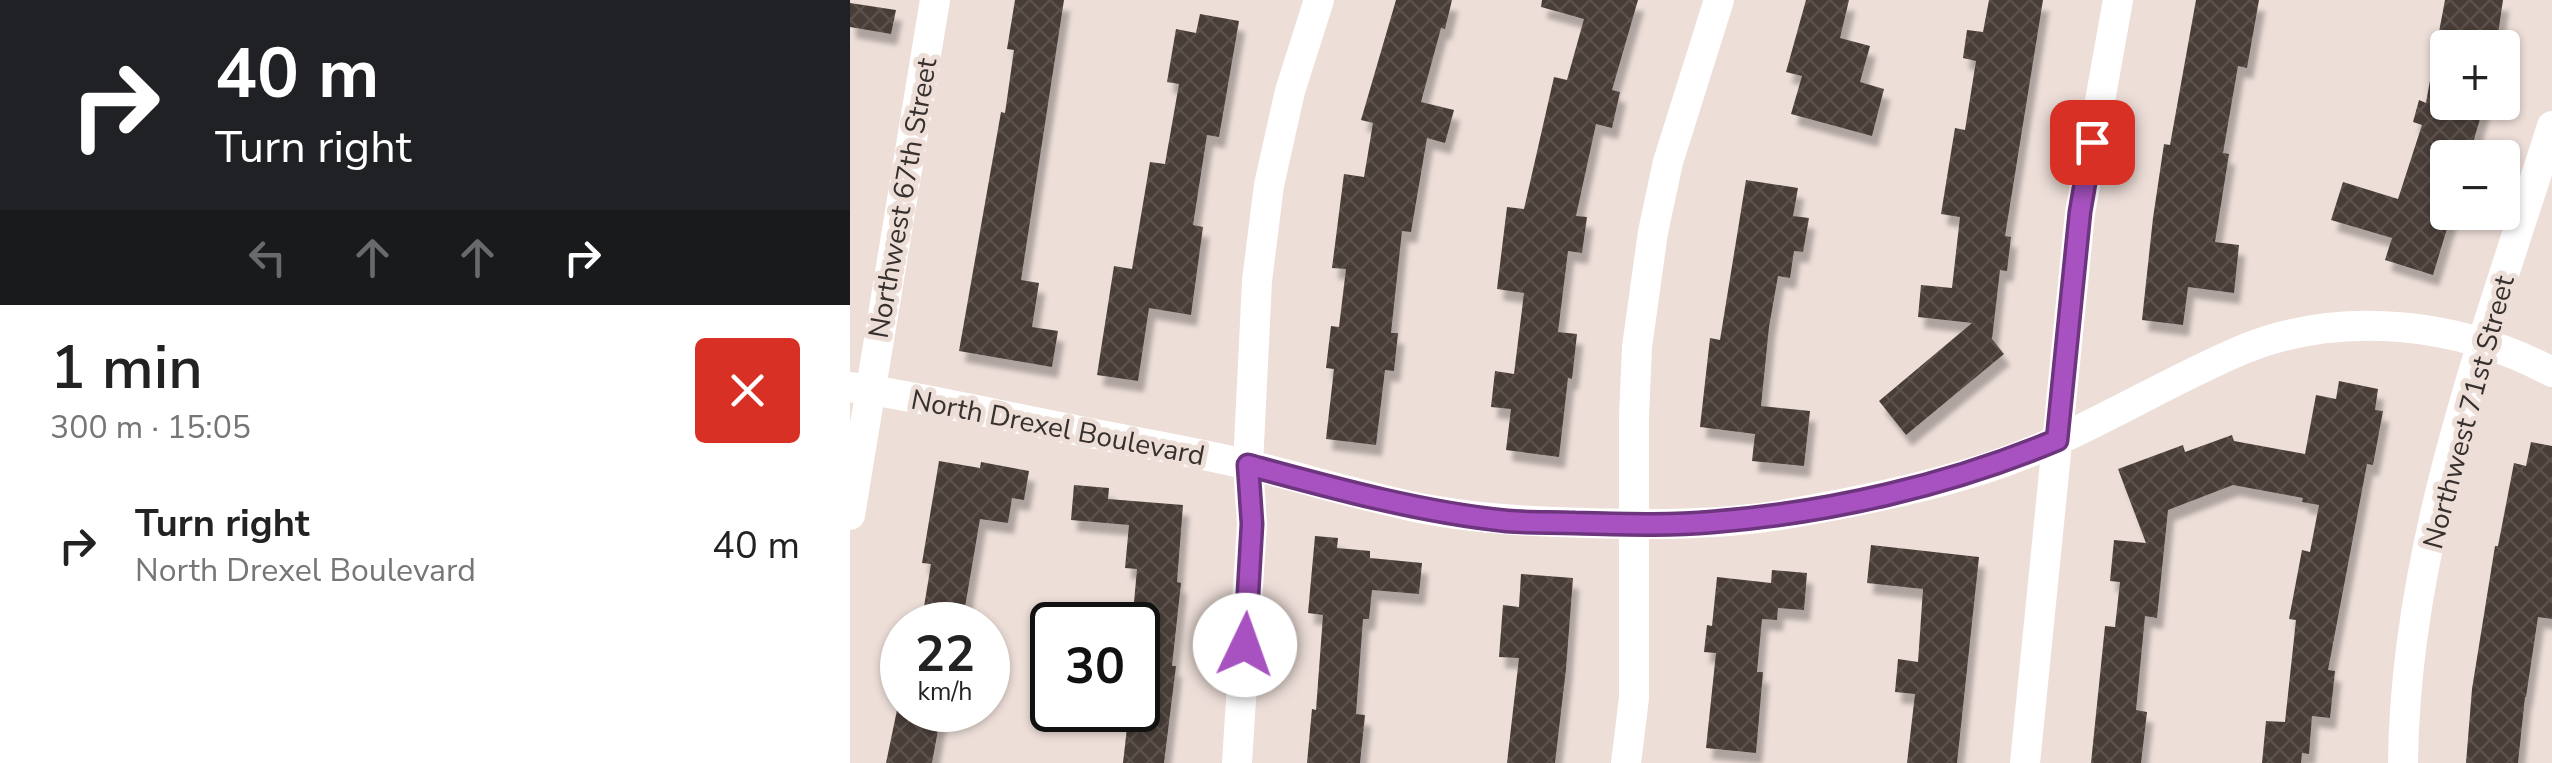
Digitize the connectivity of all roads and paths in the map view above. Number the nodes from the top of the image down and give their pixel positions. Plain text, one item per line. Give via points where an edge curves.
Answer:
1 (935, 0) edge
2 (1318, 0) edge
3 (1719, 0) edge
4 (2118, 0) edge
5 (2552, 126) edge
6 (2484, 343) junction
7 (2552, 372) edge
8 (860, 388) edge
9 (2057, 440) junction
10 (1248, 465) junction
11 (850, 516) edge
12 (1635, 525) junction
13 (1237, 763) edge
14 (1626, 763) edge
15 (2025, 763) edge
16 (2403, 763) edge

1 - 8 street, Northwest 67th Street
2 - 10 street via 1269,185
3 - 12 street via 1653,232 1637,347
4 - 9 street via 2080,212
5 - 6 street, Northwest 71st Street
6 - 7 street, North Drexel Boulevard
6 - 9 street, North Drexel Boulevard via 2390,326 2294,335 2248,348
6 - 16 street, Northwest 71st Street via 2424,574
8 - 10 street, North Drexel Boulevard
8 - 11 street, Northwest 67th Street
9 - 12 street, North Drexel Boulevard via 1914,488 1799,511
9 - 15 street
10 - 12 street, North Drexel Boulevard via 1425,509 1508,521
10 - 13 street via 1252,524
12 - 14 street via 1634,698

